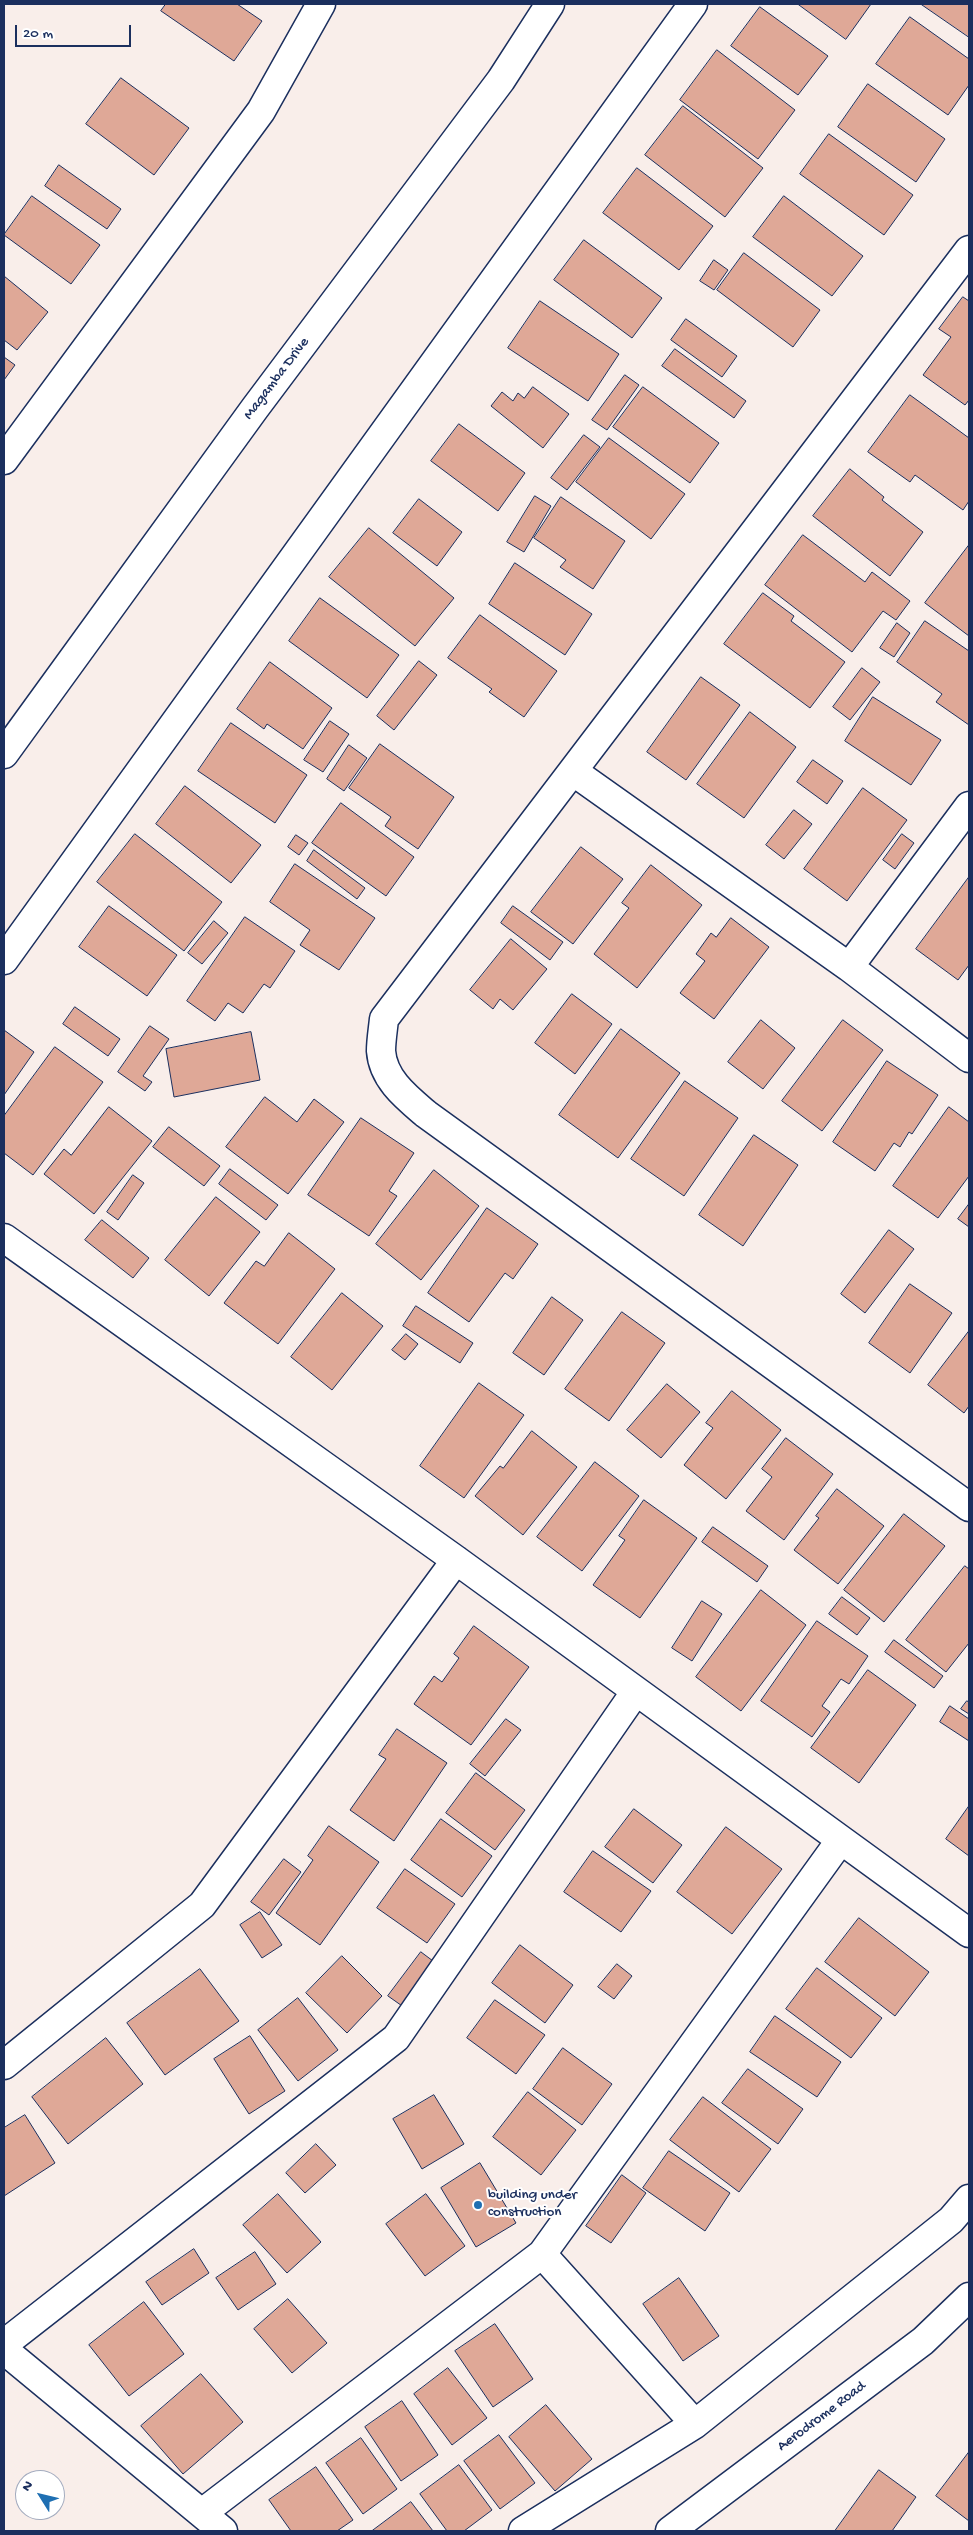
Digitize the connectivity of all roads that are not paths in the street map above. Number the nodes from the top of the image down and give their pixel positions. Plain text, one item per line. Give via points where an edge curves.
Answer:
1 (321, 4) edge
2 (550, 4) edge
3 (693, 4) edge
4 (969, 250) edge
5 (4, 460) edge
6 (4, 754) edge
7 (574, 772) junction
8 (969, 806) edge
9 (4, 960) edge
10 (849, 967) junction
11 (969, 1058) edge
12 (4, 1238) edge
13 (969, 1507) edge
14 (456, 1560) junction
15 (636, 1691) junction
16 (840, 1841) junction
17 (969, 1933) edge
18 (4, 2064) edge
19 (969, 2199) edge
20 (542, 2254) junction
21 (969, 2297) edge
22 (4, 2344) edge
23 (4, 2350) edge
24 (695, 2424) junction
25 (202, 2514) junction
26 (223, 2531) edge
27 (523, 2531) edge
28 (670, 2531) edge

1 - 5 street via 261,111
2 - 6 street, Magamba Drive via 500,80 255,408
3 - 9 street
4 - 7 street
7 - 10 street
7 - 13 street via 384,1019 381,1052 389,1075 399,1091 426,1114
8 - 10 street
10 - 11 street
12 - 14 street
14 - 15 street
14 - 18 street via 202,1905
15 - 16 street
15 - 22 street via 396,2038
16 - 17 street
16 - 20 street
19 - 24 street via 951,2220
20 - 24 street
20 - 25 street
21 - 28 street, Aerodrome Road via 923,2340
23 - 25 street
24 - 27 street
25 - 26 street

